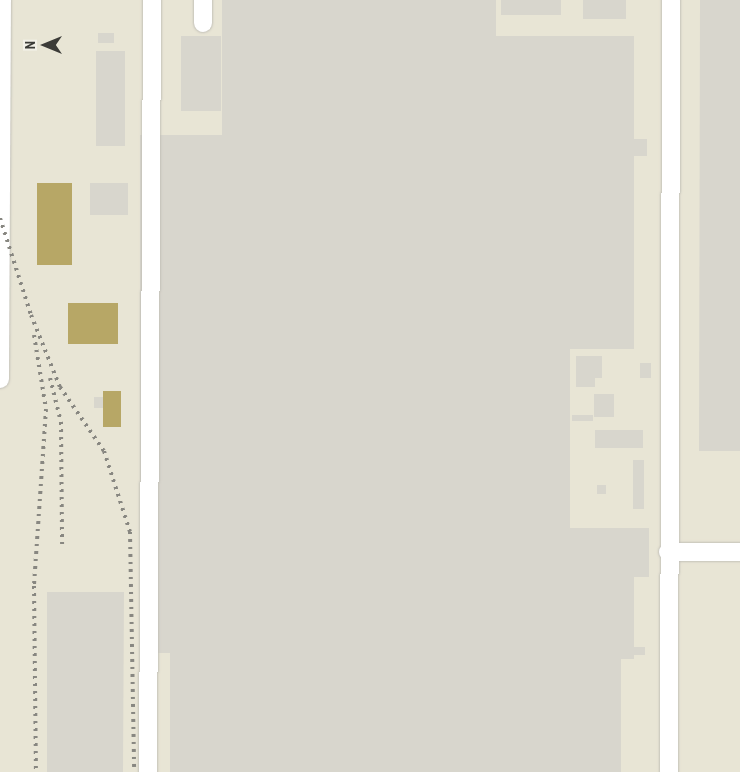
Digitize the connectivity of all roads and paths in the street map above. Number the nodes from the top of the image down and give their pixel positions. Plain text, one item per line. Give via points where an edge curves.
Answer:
1 (2, 0) edge
2 (152, 0) edge
3 (203, 0) edge
4 (671, 0) edge
5 (203, 23) dead end
6 (0, 379) edge
7 (668, 552) junction
8 (740, 552) edge
9 (148, 772) edge
10 (669, 772) edge

1 - 6 lane
2 - 9 lane
3 - 5 lane
4 - 7 lane
7 - 8 lane
7 - 10 lane

